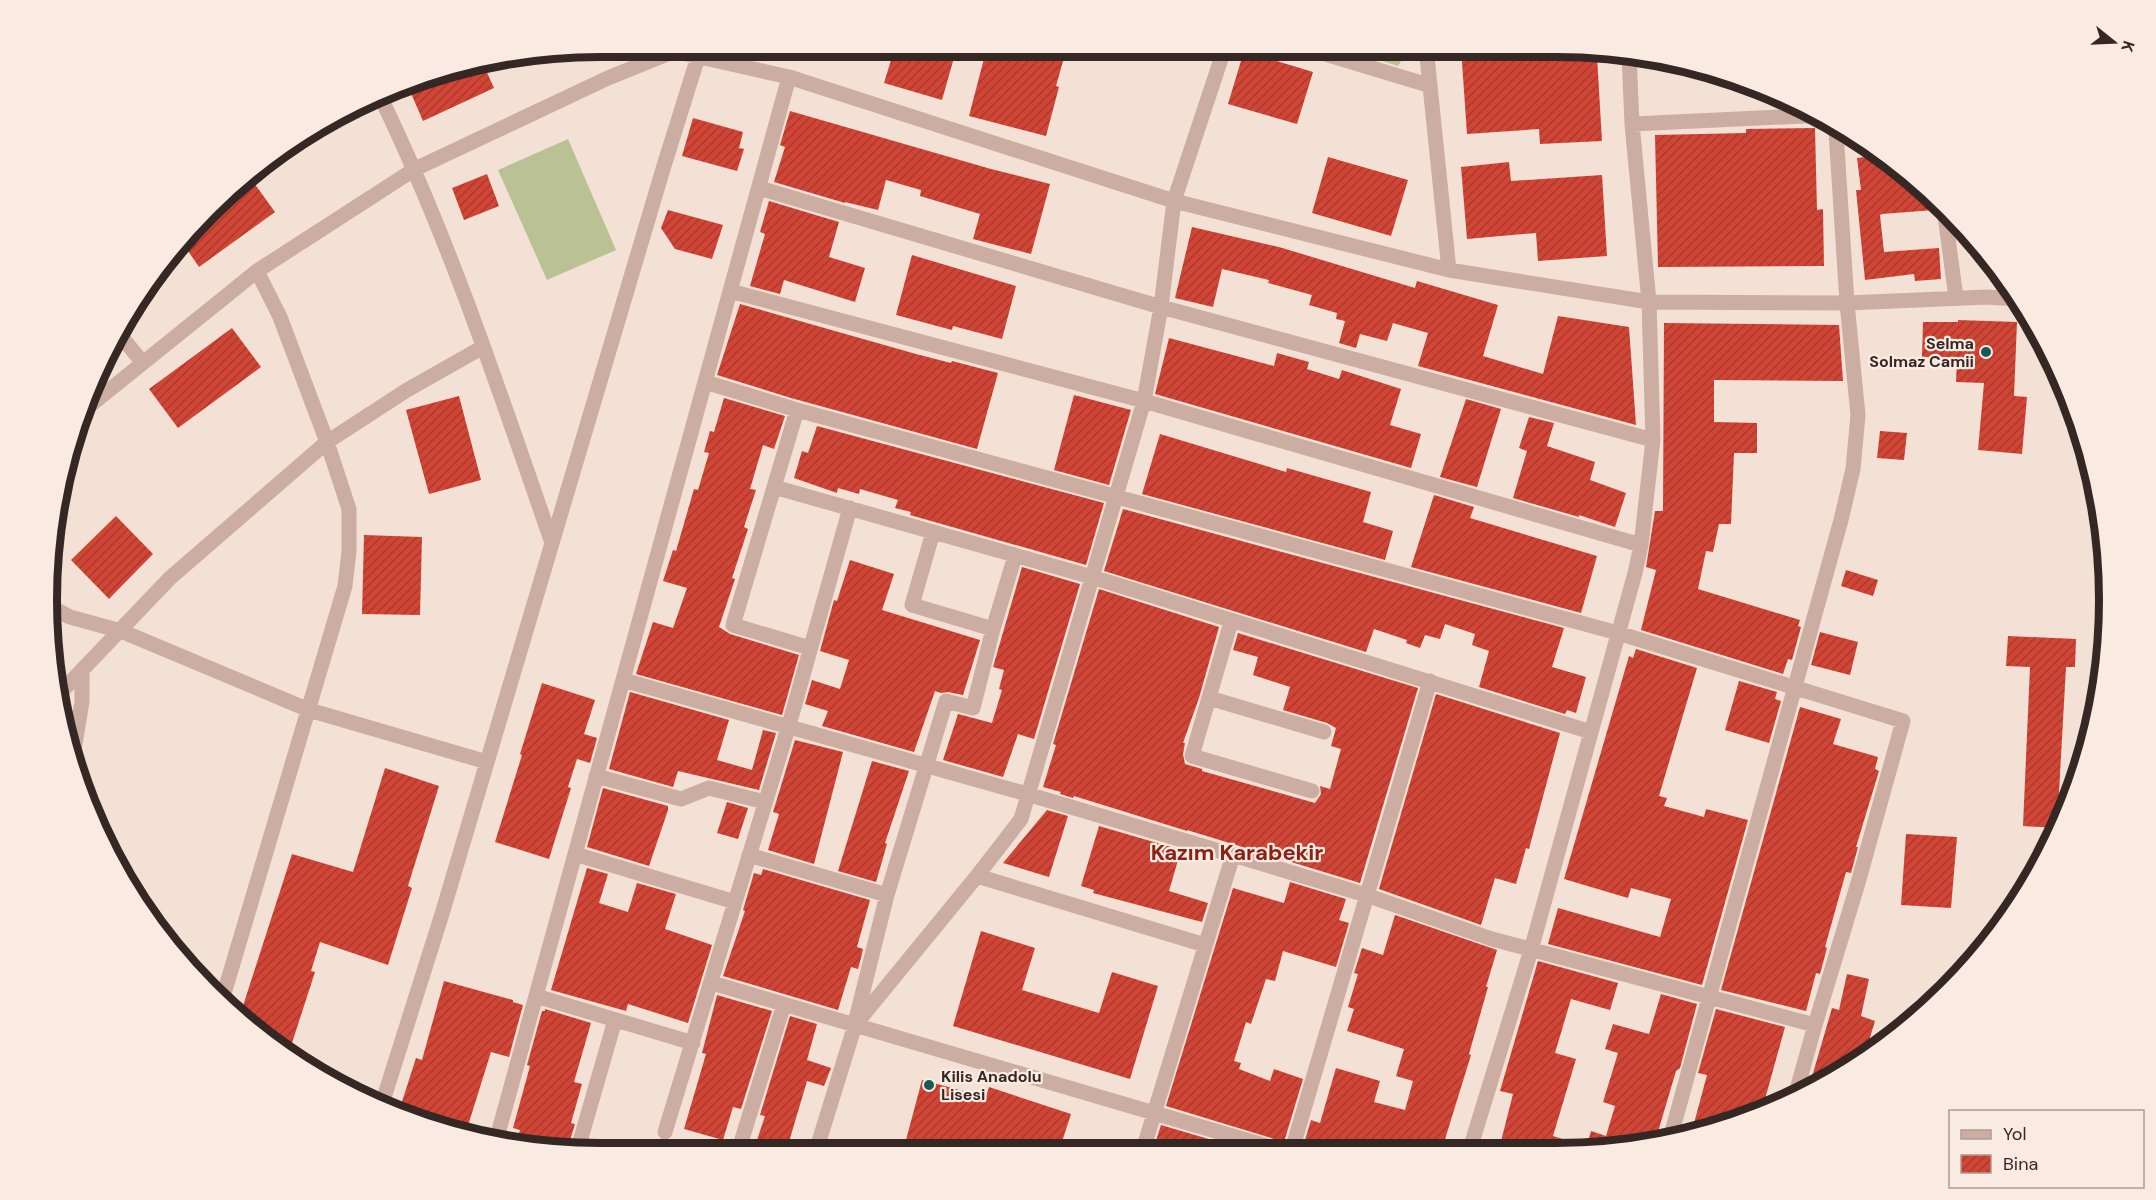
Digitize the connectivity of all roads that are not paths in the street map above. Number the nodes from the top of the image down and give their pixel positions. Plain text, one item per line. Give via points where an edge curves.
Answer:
1 (659, 57) edge
2 (698, 57) joint
3 (1222, 57) edge
4 (1335, 57) edge
5 (1427, 57) edge
6 (1629, 62) edge
7 (789, 77) junction
8 (1428, 85) junction
9 (383, 102) edge
10 (1802, 116) edge
11 (1632, 124) junction
12 (1836, 135) edge
13 (415, 169) junction
14 (759, 188) junction
15 (1174, 201) junction
16 (1946, 222) edge
17 (1449, 270) junction
18 (257, 271) junction
19 (730, 291) junction
20 (1956, 298) junction
21 (2008, 299) edge
22 (1648, 303) junction
23 (1847, 303) junction
24 (1161, 307) junction
25 (124, 340) edge
26 (483, 347) junction
27 (143, 363) junction
28 (705, 382) junction
29 (1144, 401) junction
30 (94, 402) edge
31 (797, 410) junction
32 (1653, 440) junction
33 (327, 442) junction
34 (774, 487) junction
35 (1115, 496) junction
36 (850, 508) junction
37 (933, 532) junction
38 (552, 543) junction
39 (1641, 545) junction
40 (1015, 556) junction
41 (1092, 577) junction
42 (57, 610) edge
43 (1231, 622) junction
44 (993, 629) junction
45 (122, 631) junction
46 (1618, 633) junction
47 (810, 648) junction
48 (82, 670) junction
49 (623, 680) junction
50 (1430, 681) junction
51 (64, 688) edge
52 (1796, 689) junction
53 (1209, 698) junction
54 (309, 710) junction
55 (789, 725) junction
56 (1324, 732) dead end
57 (1590, 732) junction
58 (76, 740) edge
59 (487, 762) junction
60 (926, 765) junction
61 (597, 776) junction
62 (1312, 791) dead end
63 (1027, 794) junction
64 (765, 802) junction
65 (575, 854) junction
66 (749, 855) junction
67 (1233, 855) junction
68 (977, 876) junction
69 (887, 895) junction
70 (1366, 895) junction
71 (735, 902) junction
72 (1205, 945) junction
73 (1531, 950) junction
74 (712, 983) junction
75 (225, 992) edge
76 (536, 996) junction
77 (1710, 998) junction
78 (784, 1004) junction
79 (615, 1020) junction
80 (855, 1025) junction
81 (1815, 1025) junction
82 (693, 1043) junction
83 (1798, 1086) edge
84 (384, 1098) edge
85 (1153, 1112) junction
86 (1672, 1130) edge
87 (665, 1132) dead end
88 (498, 1134) edge
89 (580, 1142) edge
90 (741, 1143) edge
91 (819, 1143) edge
92 (1145, 1143) edge
93 (1257, 1143) edge
94 (1294, 1143) edge
95 (1472, 1143) edge

1 - 13 street
2 - 7 street
2 - 38 street
3 - 15 street
4 - 8 street
5 - 8 street
6 - 11 street
7 - 14 street
7 - 15 street
8 - 17 street
9 - 13 street
10 - 11 street
11 - 22 street
12 - 23 street
13 - 18 street
13 - 26 street
14 - 19 street
14 - 24 street
15 - 17 street
15 - 24 street
16 - 20 street
17 - 22 street
18 - 27 street
18 - 33 street via 280,317
19 - 28 street
19 - 29 street
20 - 21 street
20 - 23 street
22 - 23 street
22 - 32 street
23 - 52 street via 1858,415 1853,469
24 - 29 street
24 - 32 street
25 - 27 street
26 - 33 street
26 - 38 street
27 - 30 street
28 - 31 street
28 - 49 street
29 - 35 street
29 - 39 street
31 - 34 street
31 - 35 street
32 - 39 street
33 - 45 street via 170,578
33 - 54 street via 349,509 349,551 345,586
34 - 36 street
34 - 47 street via 733,625
35 - 41 street
35 - 46 street
36 - 37 street
36 - 47 street
37 - 40 street
37 - 44 street via 912,605
38 - 59 street
39 - 46 street
40 - 41 street
40 - 44 street
41 - 43 street
41 - 63 street
42 - 45 street
43 - 50 street
43 - 53 street
44 - 60 street via 973,708 945,701
45 - 48 street
45 - 54 street
46 - 52 street
46 - 57 street
47 - 55 street
48 - 51 street
48 - 58 street
49 - 55 street
49 - 61 street
50 - 57 street
50 - 70 street
52 - 77 street
52 - 81 street via 1903,721
53 - 56 street
53 - 62 street via 1192,756
54 - 59 street
54 - 75 street
55 - 60 street
55 - 64 street
57 - 73 street
59 - 84 street
60 - 63 street
60 - 69 street
61 - 64 street via 681,799 709,788
61 - 65 street
63 - 67 street
63 - 68 street via 1021,819
64 - 66 street
65 - 71 street
65 - 76 street
66 - 69 street
66 - 71 street
67 - 70 street
67 - 72 street
68 - 72 street
68 - 80 street
69 - 80 street
70 - 73 street
70 - 94 street
71 - 74 street
72 - 85 street
73 - 77 street
73 - 95 street
74 - 78 street
74 - 82 street
76 - 79 street
76 - 88 street
77 - 81 street
77 - 86 street
78 - 80 street
78 - 90 street
79 - 82 street
79 - 89 street
80 - 85 street
80 - 91 street
81 - 83 street
82 - 87 street
85 - 92 street
85 - 93 street

